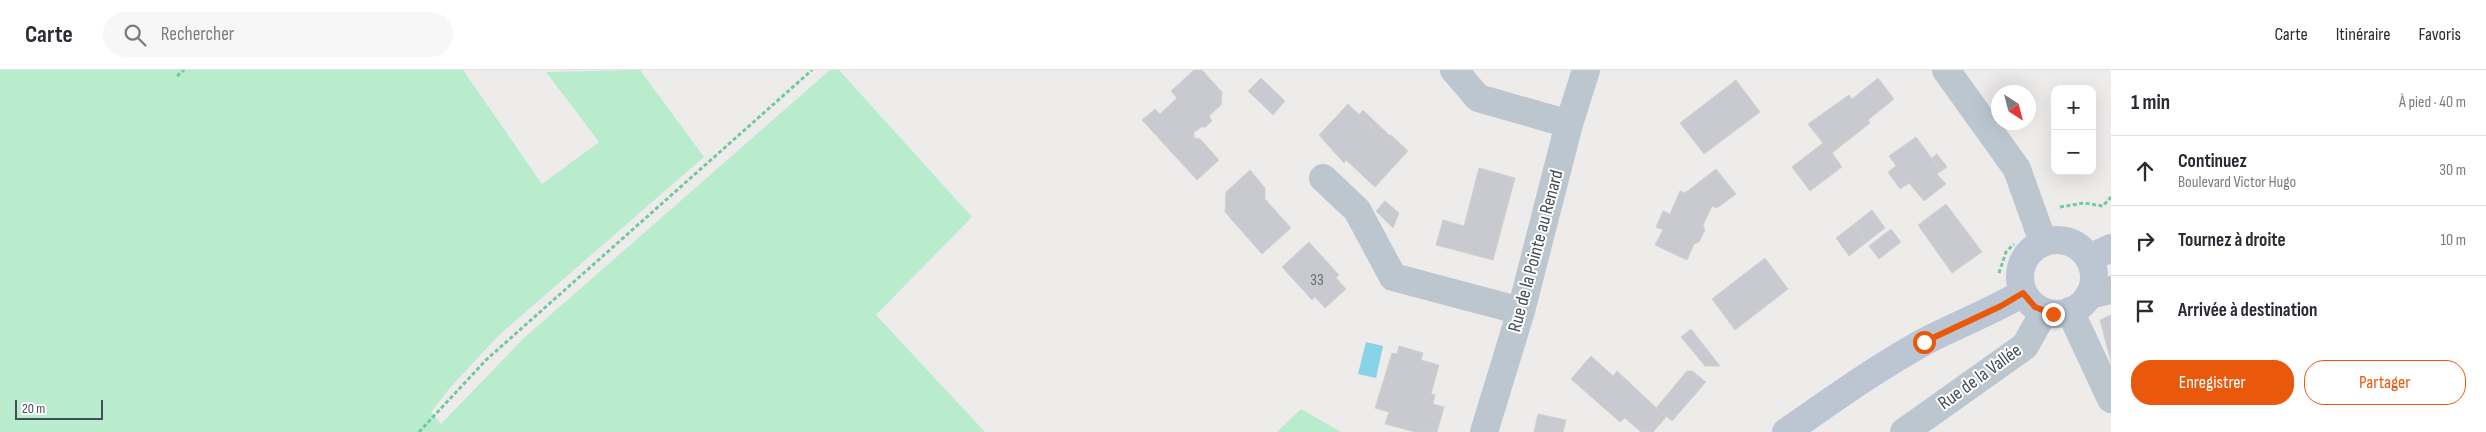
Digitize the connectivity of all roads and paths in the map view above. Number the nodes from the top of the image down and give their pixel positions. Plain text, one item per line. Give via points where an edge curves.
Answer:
1 (184, 70) edge
2 (812, 70) edge
3 (1454, 70) edge
4 (1586, 70) edge
5 (1946, 70) edge
6 (177, 76) dead end
7 (1569, 124) junction
8 (1323, 178) dead end
9 (2111, 197) edge
10 (2040, 232) junction
11 (2100, 253) edge
12 (1998, 276) dead end
13 (2023, 293) junction
14 (2079, 302) edge
15 (1521, 311) junction
16 (2111, 399) edge
17 (419, 432) edge
18 (1484, 432) edge
19 (1786, 432) edge
20 (1904, 432) edge

1 - 6 path
2 - 17 path via 486,360
3 - 7 street via 1478,98
4 - 7 street, Rue de la Pointe au Renard
5 - 10 street via 2016,169
7 - 15 street, Rue de la Pointe au Renard
8 - 15 street via 1356,210 1393,277
9 - 10 path via 2103,206 2084,203 2062,206
10 - 11 main road
10 - 12 path via 2006,252
10 - 13 main road via 2022,263
11 - 14 main road via 2093,283
13 - 14 main road via 2029,301
13 - 19 main road via 1869,374
14 - 16 street
14 - 20 street, Rue de la Vallée via 2024,346
15 - 18 street, Rue de la Pointe au Renard

